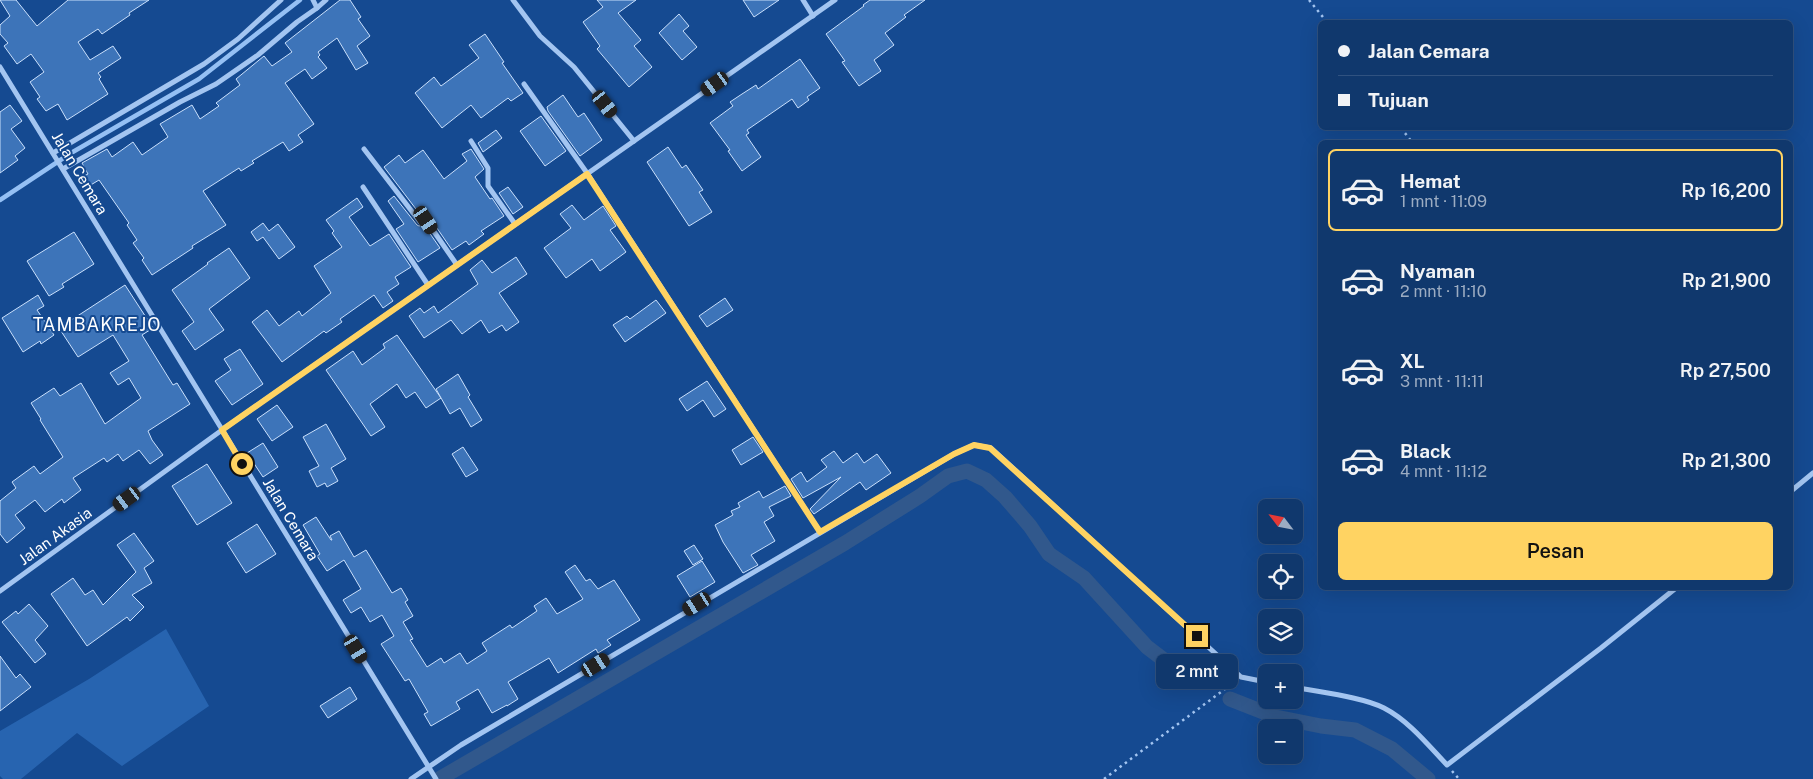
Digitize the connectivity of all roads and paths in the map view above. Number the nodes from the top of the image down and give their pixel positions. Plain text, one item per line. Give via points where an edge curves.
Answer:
1 (282, 0) edge
2 (313, 0) edge
3 (326, 0) edge
4 (513, 0) edge
5 (803, 0) edge
6 (835, 0) edge
7 (1309, 0) edge
8 (317, 8) junction
9 (813, 16) junction
10 (1325, 20) edge
11 (0, 67) edge
12 (524, 84) dead end
13 (1403, 130) edge
14 (1410, 140) edge
15 (470, 141) dead end
16 (634, 141) junction
17 (364, 149) dead end
18 (54, 154) junction
19 (62, 168) junction
20 (587, 174) junction
21 (363, 187) dead end
22 (516, 224) junction
23 (457, 265) junction
24 (428, 285) junction
25 (222, 430) junction
26 (1813, 472) edge
27 (1793, 489) edge
28 (820, 532) junction
29 (1673, 590) edge
30 (0, 591) edge
31 (1241, 677) junction
32 (1258, 680) edge
33 (1303, 689) edge
34 (428, 767) junction
35 (410, 779) edge
36 (436, 779) edge
37 (1104, 779) edge

1 - 18 street via 204,64
2 - 8 street
3 - 8 street
4 - 16 street via 540,36 574,67
5 - 9 street
6 - 9 street, Jalan Akasia
7 - 10 path
8 - 19 street via 216,84
9 - 16 street, Jalan Akasia
11 - 18 street, Jalan Cemara
12 - 20 street
13 - 14 path
15 - 22 street via 488,168 488,186
16 - 20 street, Jalan Akasia
17 - 23 street via 420,222 426,220
18 - 19 street, Jalan Cemara
19 - 25 street, Jalan Cemara
20 - 22 street, Jalan Akasia
20 - 28 street
21 - 24 street
22 - 23 street, Jalan Akasia
23 - 24 street, Jalan Akasia
24 - 25 street, Jalan Akasia
25 - 30 street, Jalan Akasia
25 - 34 street, Jalan Cemara
26 - 27 street
28 - 31 street via 954,454 974,445 990,448
28 - 34 street
29 - 33 street via 1447,765 1414,731 1382,707
31 - 32 street
31 - 37 path
34 - 35 street
34 - 36 street, Jalan Cemara

